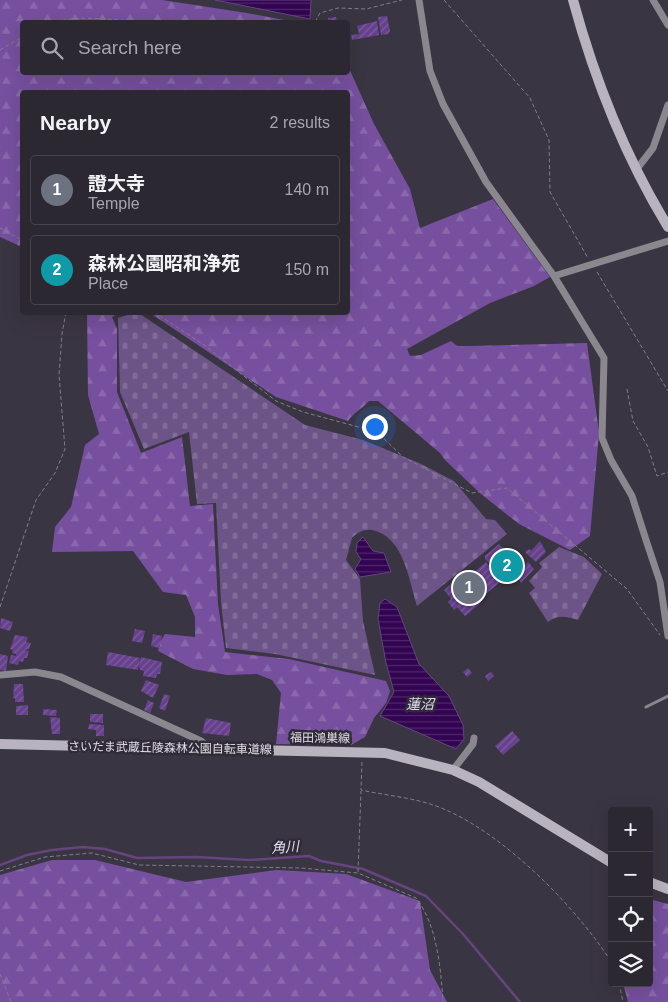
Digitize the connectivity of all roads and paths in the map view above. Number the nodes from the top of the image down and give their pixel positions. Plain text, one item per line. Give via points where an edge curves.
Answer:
1 (402, 0) edge
2 (418, 0) edge
3 (444, 0) edge
4 (574, 0) edge
5 (653, 0) edge
6 (65, 20) edge
7 (84, 20) edge
8 (316, 20) edge
9 (668, 25) edge
10 (20, 38) edge
11 (0, 50) edge
12 (668, 105) edge
13 (636, 170) junction
14 (668, 227) edge
15 (0, 228) edge
16 (20, 239) edge
17 (668, 241) edge
18 (592, 265) junction
19 (554, 276) junction
20 (65, 315) edge
21 (159, 315) edge
22 (627, 389) dead end
23 (668, 391) edge
24 (668, 472) edge
25 (0, 607) edge
26 (665, 637) edge
27 (0, 675) edge
28 (668, 696) edge
29 (646, 707) dead end
30 (474, 738) dead end
31 (0, 744) edge
32 (210, 748) junction
33 (362, 751) junction
34 (453, 770) junction
35 (361, 790) junction
36 (608, 861) edge
37 (0, 871) edge
38 (358, 873) junction
39 (653, 883) edge
40 (668, 889) edge
41 (608, 958) edge
42 (0, 974) edge
43 (620, 987) edge
44 (12, 1002) edge
45 (443, 1002) edge
46 (623, 1002) edge

1 - 8 path via 366,9 330,10 320,13
2 - 19 street via 430,71 443,104 486,182
3 - 18 path via 530,98 549,140 550,192
4 - 13 main road via 586,47 610,115
5 - 9 street
6 - 7 path
10 - 11 path
12 - 13 street via 653,148
13 - 14 main road
15 - 16 path
17 - 18 street
18 - 19 street
18 - 23 path
19 - 26 street via 604,358 602,438 632,496 644,531 660,582
20 - 25 path via 59,376 65,449 56,473 36,500
21 - 26 path via 204,344 276,401 303,412 378,432 403,457 472,493 507,488 627,589
22 - 24 path via 633,421 648,447 657,476
27 - 32 street via 35,672 60,677 201,740
28 - 29 lane
30 - 34 street via 474,744
31 - 32 main road, 福田鴻巣線
32 - 33 main road, 福田鴻巣線
33 - 34 main road, 福田鴻巣線 via 404,757
33 - 35 path
34 - 36 main road, 福田鴻巣線 via 479,782
35 - 38 path
35 - 41 path via 445,809 502,845 551,888
37 - 38 path via 45,856 92,853 139,865 301,868
38 - 45 path via 416,898 422,906 438,955
39 - 40 main road
42 - 44 path
43 - 46 path

